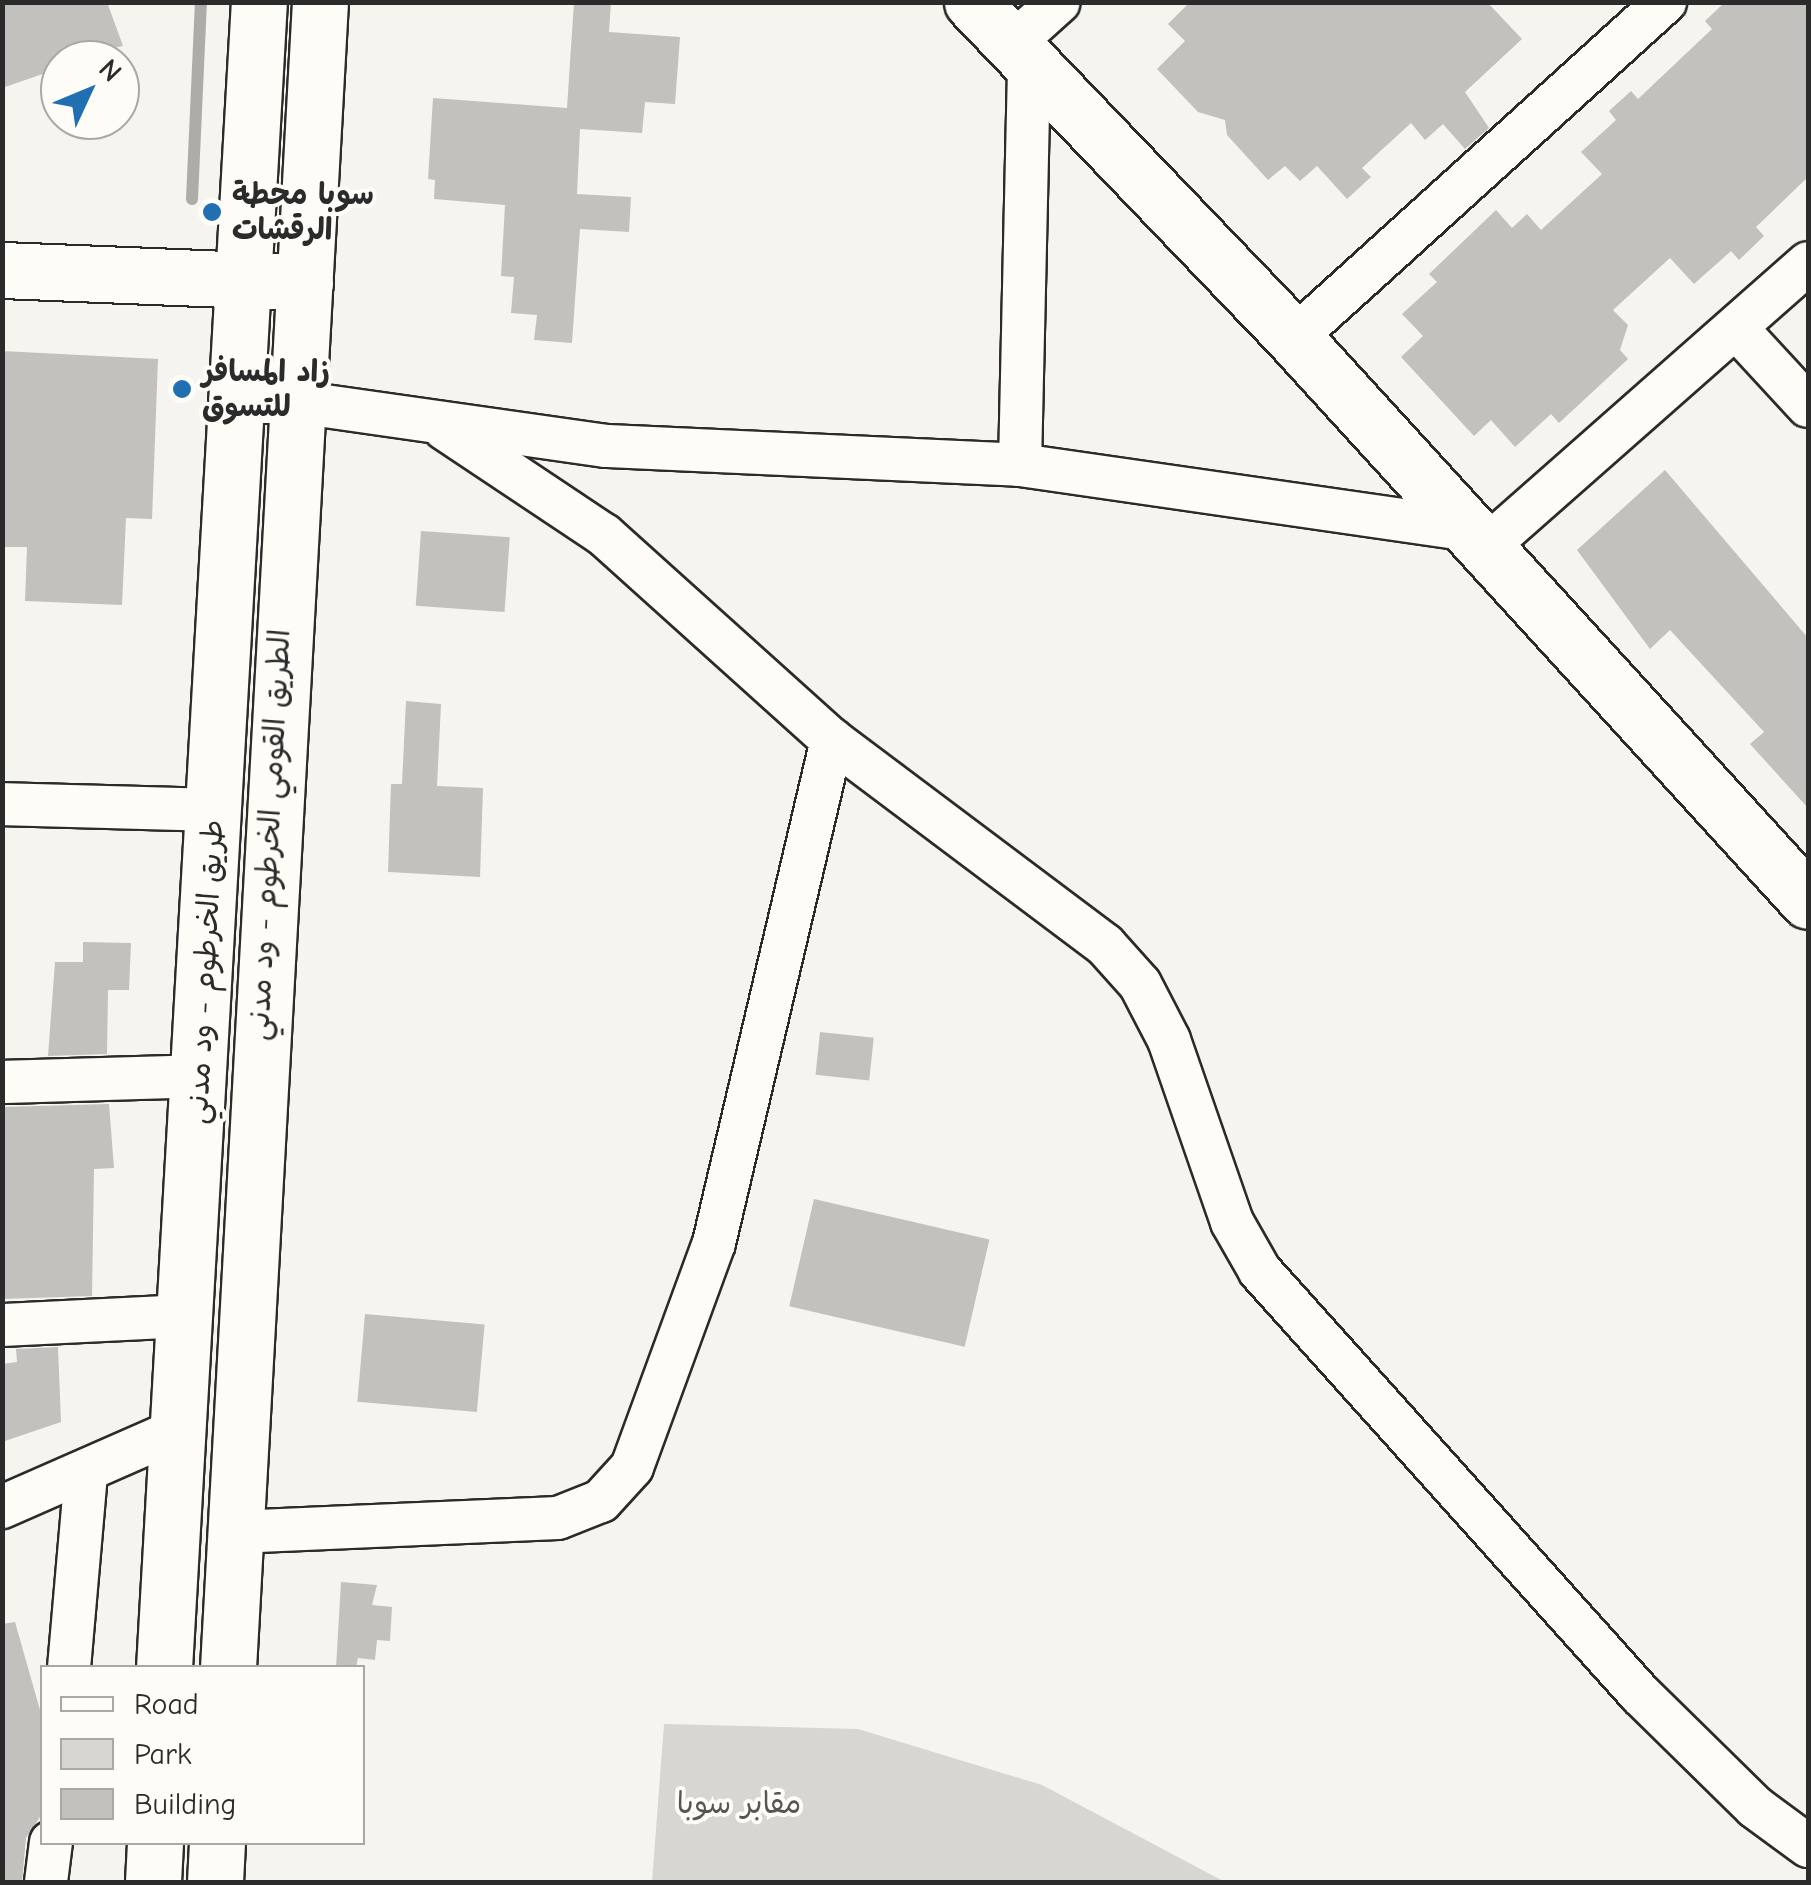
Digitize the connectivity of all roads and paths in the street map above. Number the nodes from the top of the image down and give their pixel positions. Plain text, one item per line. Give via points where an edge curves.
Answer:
1 (259, 2) edge
2 (320, 2) edge
3 (972, 2) edge
4 (1058, 2) edge
5 (1666, 2) edge
6 (1020, 54) junction
7 (1808, 262) edge
8 (2, 270) edge
9 (249, 276) junction
10 (304, 282) junction
11 (1736, 328) junction
12 (1294, 338) junction
13 (238, 402) junction
14 (297, 402) junction
15 (1808, 406) edge
16 (445, 429) junction
17 (1020, 466) junction
18 (1478, 538) junction
19 (832, 740) junction
20 (2, 804) edge
21 (213, 810) junction
22 (1808, 900) edge
23 (202, 1076) junction
24 (2, 1082) edge
25 (186, 1316) junction
26 (2, 1325) edge
27 (177, 1430) junction
28 (86, 1475) junction
29 (2, 1507) edge
30 (235, 1532) junction
31 (69, 1665) edge
32 (164, 1665) edge
33 (228, 1665) edge
34 (51, 1845) edge
35 (155, 1845) edge
36 (217, 1845) edge
37 (1808, 1846) edge
38 (46, 1882) edge
39 (153, 1882) edge
40 (215, 1882) edge

1 - 9 main road
2 - 10 main road, الطريق القومي الخرطوم - ود مدني
3 - 6 main road
4 - 6 street
5 - 12 street
6 - 12 main road
6 - 17 street via 1030,292
7 - 11 street
8 - 9 main road
9 - 10 main road
9 - 13 main road, طريق الخرطوم - ود مدني
10 - 14 main road, الطريق القومي الخرطوم - ود مدني
11 - 15 street
11 - 18 street
12 - 18 main road
13 - 14 street
13 - 21 main road, طريق الخرطوم - ود مدني
14 - 16 street
14 - 30 main road, الطريق القومي الخرطوم - ود مدني
16 - 17 street via 607,446
16 - 19 street via 604,535
17 - 18 street
18 - 22 main road
19 - 30 street via 714,1243 632,1466 601,1501 558,1518
19 - 37 street via 1068,913 1140,984 1169,1040 1232,1222 1260,1272 1640,1694 1755,1807
20 - 21 street
21 - 23 main road, طريق الخرطوم - ود مدني
23 - 24 street
23 - 25 main road, طريق الخرطوم - ود مدني
25 - 26 street
25 - 27 main road, طريق الخرطوم - ود مدني
27 - 28 street
27 - 32 main road, طريق الخرطوم - ود مدني
28 - 29 street
28 - 31 street
30 - 33 main road, الطريق القومي الخرطوم - ود مدني
34 - 38 street
35 - 39 main road
36 - 40 main road

